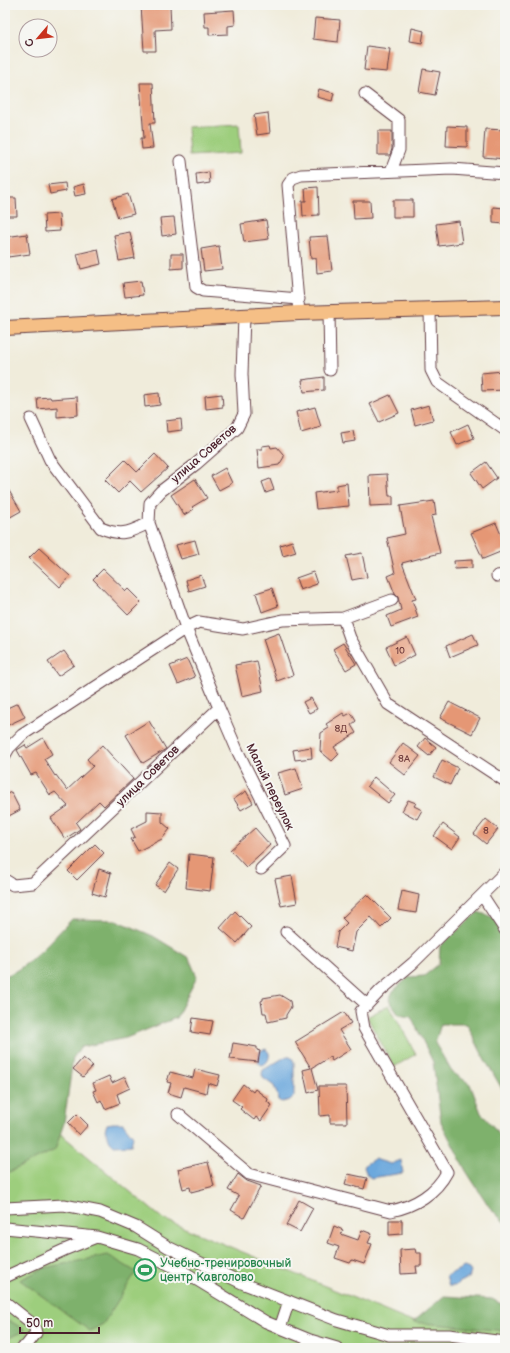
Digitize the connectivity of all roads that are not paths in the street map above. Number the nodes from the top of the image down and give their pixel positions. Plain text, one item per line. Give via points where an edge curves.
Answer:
1 (365, 94) dead end
2 (181, 161) dead end
3 (391, 171) junction
4 (505, 173) edge
5 (299, 306) junction
6 (505, 307) edge
7 (430, 310) junction
8 (329, 312) junction
9 (244, 316) junction
10 (5, 328) edge
11 (330, 370) dead end
12 (31, 419) dead end
13 (505, 430) edge
14 (149, 523) junction
15 (392, 600) dead end
16 (343, 618) junction
17 (186, 628) junction
18 (218, 708) junction
19 (5, 755) edge
20 (505, 781) edge
21 (260, 869) dead end
22 (505, 872) edge
23 (5, 881) edge
24 (482, 895) junction
25 (505, 930) edge
26 (286, 932) dead end
27 (366, 1005) junction
28 (178, 1114) dead end
29 (5, 1208) edge
30 (5, 1228) edge
31 (146, 1231) junction
32 (97, 1237) junction
33 (138, 1248) junction
34 (5, 1277) edge
35 (289, 1301) junction
36 (5, 1302) edge
37 (280, 1328) junction
38 (505, 1342) edge
39 (22, 1348) edge
40 (338, 1348) edge

1 - 3 street via 399,120 399,150
2 - 5 street via 196,287 203,291
3 - 4 street via 452,169
3 - 5 street via 301,175 293,178 288,185
5 - 8 main road
5 - 9 main road
6 - 7 main road
7 - 8 main road
7 - 13 street via 431,370 437,382
8 - 11 street
9 - 10 main road
9 - 14 street, улица Советов via 244,414 237,428 196,464 160,490 150,503
12 - 14 street via 50,460 101,528 126,534
14 - 17 street, улица Советов
15 - 16 street
16 - 17 street via 283,620 243,629 199,622
16 - 20 street via 350,638 388,704
17 - 18 street, улица Советов
17 - 19 street via 22,735
18 - 21 street, Малый переулок via 284,846
18 - 23 street, улица Советов via 33,883 13,885
22 - 24 street
24 - 25 street
24 - 27 street via 420,961 381,990
26 - 27 street
27 - 28 street via 361,1011 364,1028 448,1172 431,1194 401,1209 391,1211 249,1174
29 - 31 street via 64,1205 100,1212
30 - 32 street
31 - 33 street
31 - 35 street via 182,1254 242,1283
32 - 33 street
32 - 34 street
33 - 37 street
35 - 37 street
35 - 38 street via 337,1320 389,1335 449,1335
36 - 39 street via 34,1325 36,1333
37 - 40 street

